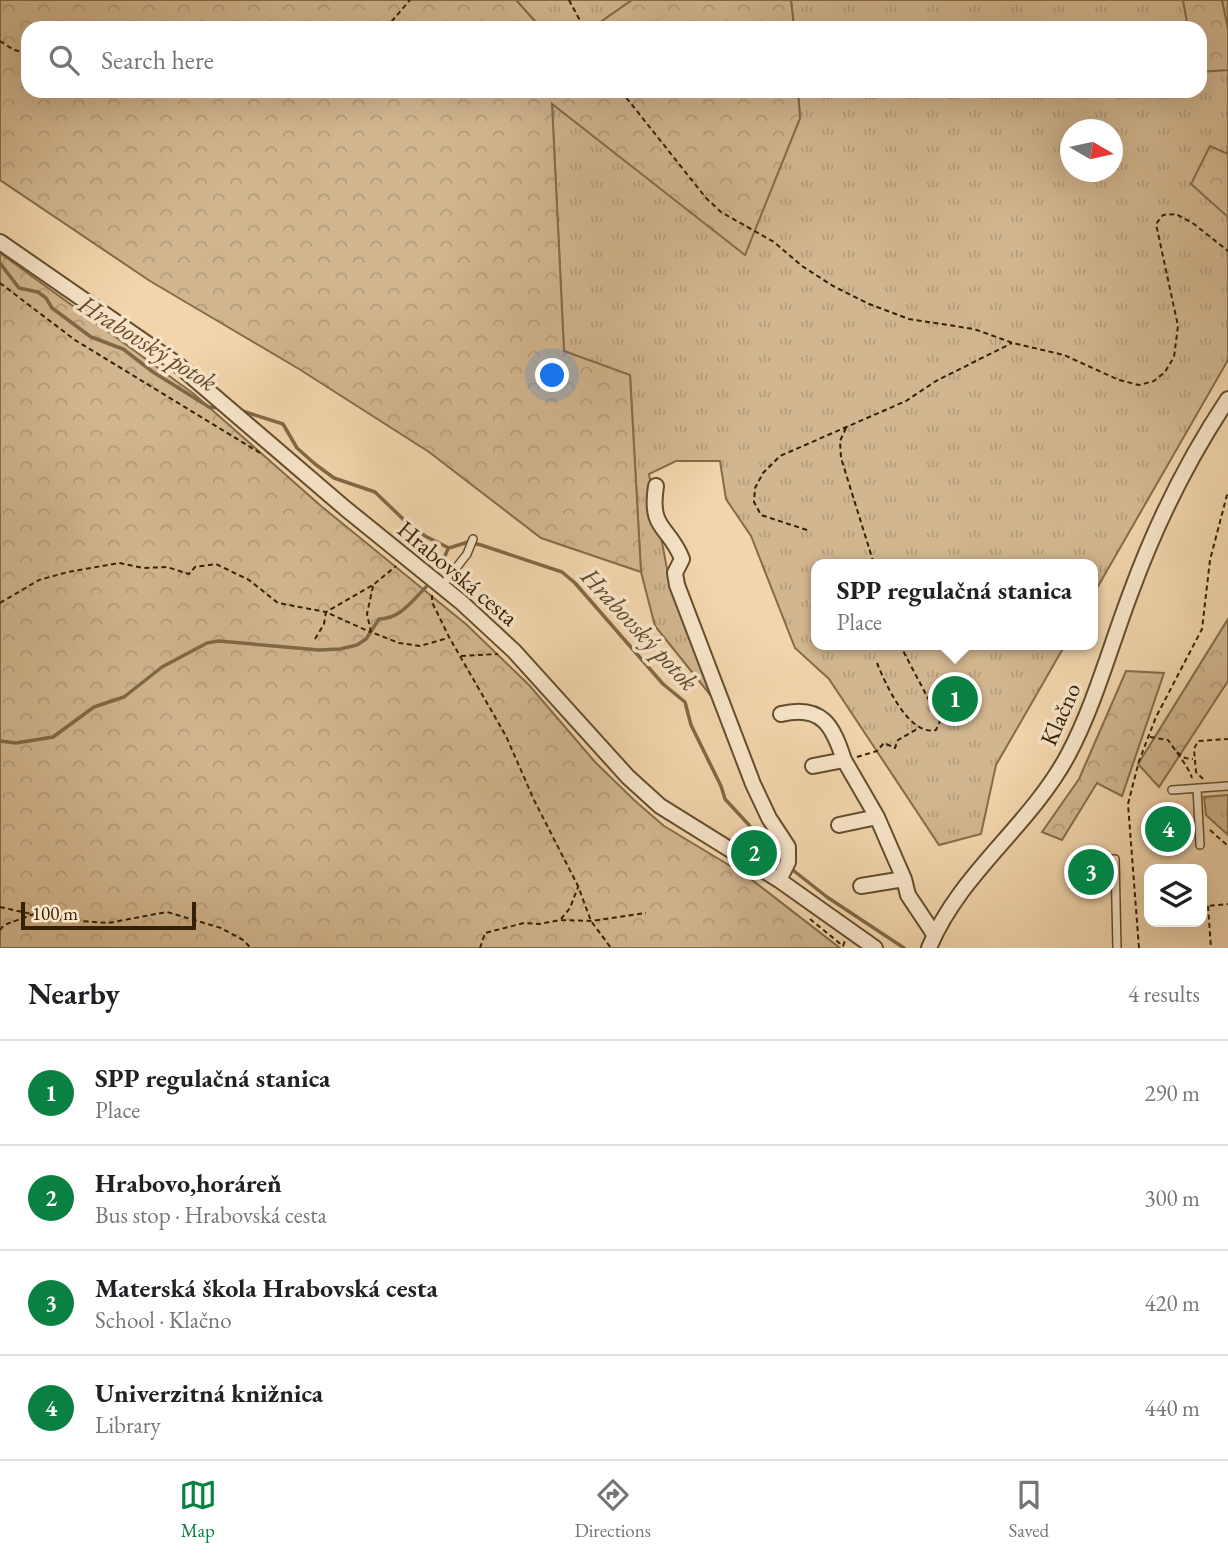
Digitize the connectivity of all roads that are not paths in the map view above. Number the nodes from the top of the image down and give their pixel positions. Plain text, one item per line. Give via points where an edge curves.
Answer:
1 (0, 242) edge
2 (1228, 399) edge
3 (656, 486) dead end
4 (472, 543) dead end
5 (437, 588) junction
6 (781, 714) dead end
7 (844, 760) junction
8 (813, 766) dead end
9 (1228, 786) edge
10 (1195, 788) junction
11 (1172, 790) dead end
12 (877, 817) junction
13 (839, 825) dead end
14 (1199, 845) dead end
15 (1072, 869) dead end
16 (784, 871) junction
17 (904, 879) junction
18 (862, 886) dead end
19 (931, 941) edge
20 (875, 948) edge
21 (1117, 948) edge

1 - 5 street, Hrabovská cesta via 147,342 240,416
2 - 19 street, Klačno via 1157,527 1089,708 1061,767 956,899
3 - 16 street via 655,516 682,559 675,573 677,585 753,784 788,847
4 - 5 lane
5 - 16 street, Hrabovská cesta via 514,651 660,806
6 - 7 street via 803,711 818,717 834,730
7 - 8 street
7 - 12 street
9 - 10 lane
10 - 11 lane
10 - 14 lane
12 - 13 street
12 - 17 street
15 - 21 lane via 1093,859 1115,859
16 - 20 street, Hrabovská cesta
17 - 18 street
17 - 19 street

